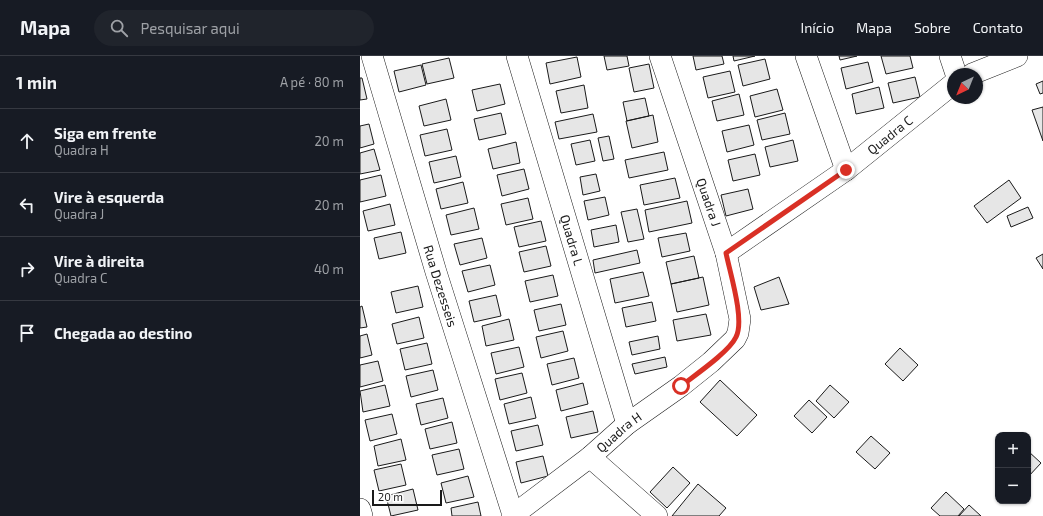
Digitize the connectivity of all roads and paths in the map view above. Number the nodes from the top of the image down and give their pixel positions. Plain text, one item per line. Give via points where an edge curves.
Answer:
1 (372, 56) edge
2 (517, 56) edge
3 (660, 56) edge
4 (806, 56) edge
5 (950, 56) edge
6 (1017, 56) edge
7 (954, 68) edge
8 (983, 70) edge
9 (947, 89) edge
10 (846, 170) junction
11 (726, 253) junction
12 (726, 349) joint
13 (627, 424) junction
14 (590, 458) junction
15 (360, 509) edge
16 (362, 516) edge
17 (512, 516) edge
18 (657, 516) edge

1 - 17 street, Rua Dezesseis
2 - 13 street, Quadra L
3 - 11 street, Quadra J
4 - 10 street
5 - 7 street
6 - 8 street
9 - 10 street, Quadra C
10 - 11 street, Quadra C
11 - 12 street, Quadra J via 740,319 735,339
12 - 13 street, Quadra H via 681,386
13 - 14 street, Quadra H
14 - 17 street, Quadra H
14 - 18 street
15 - 16 street

